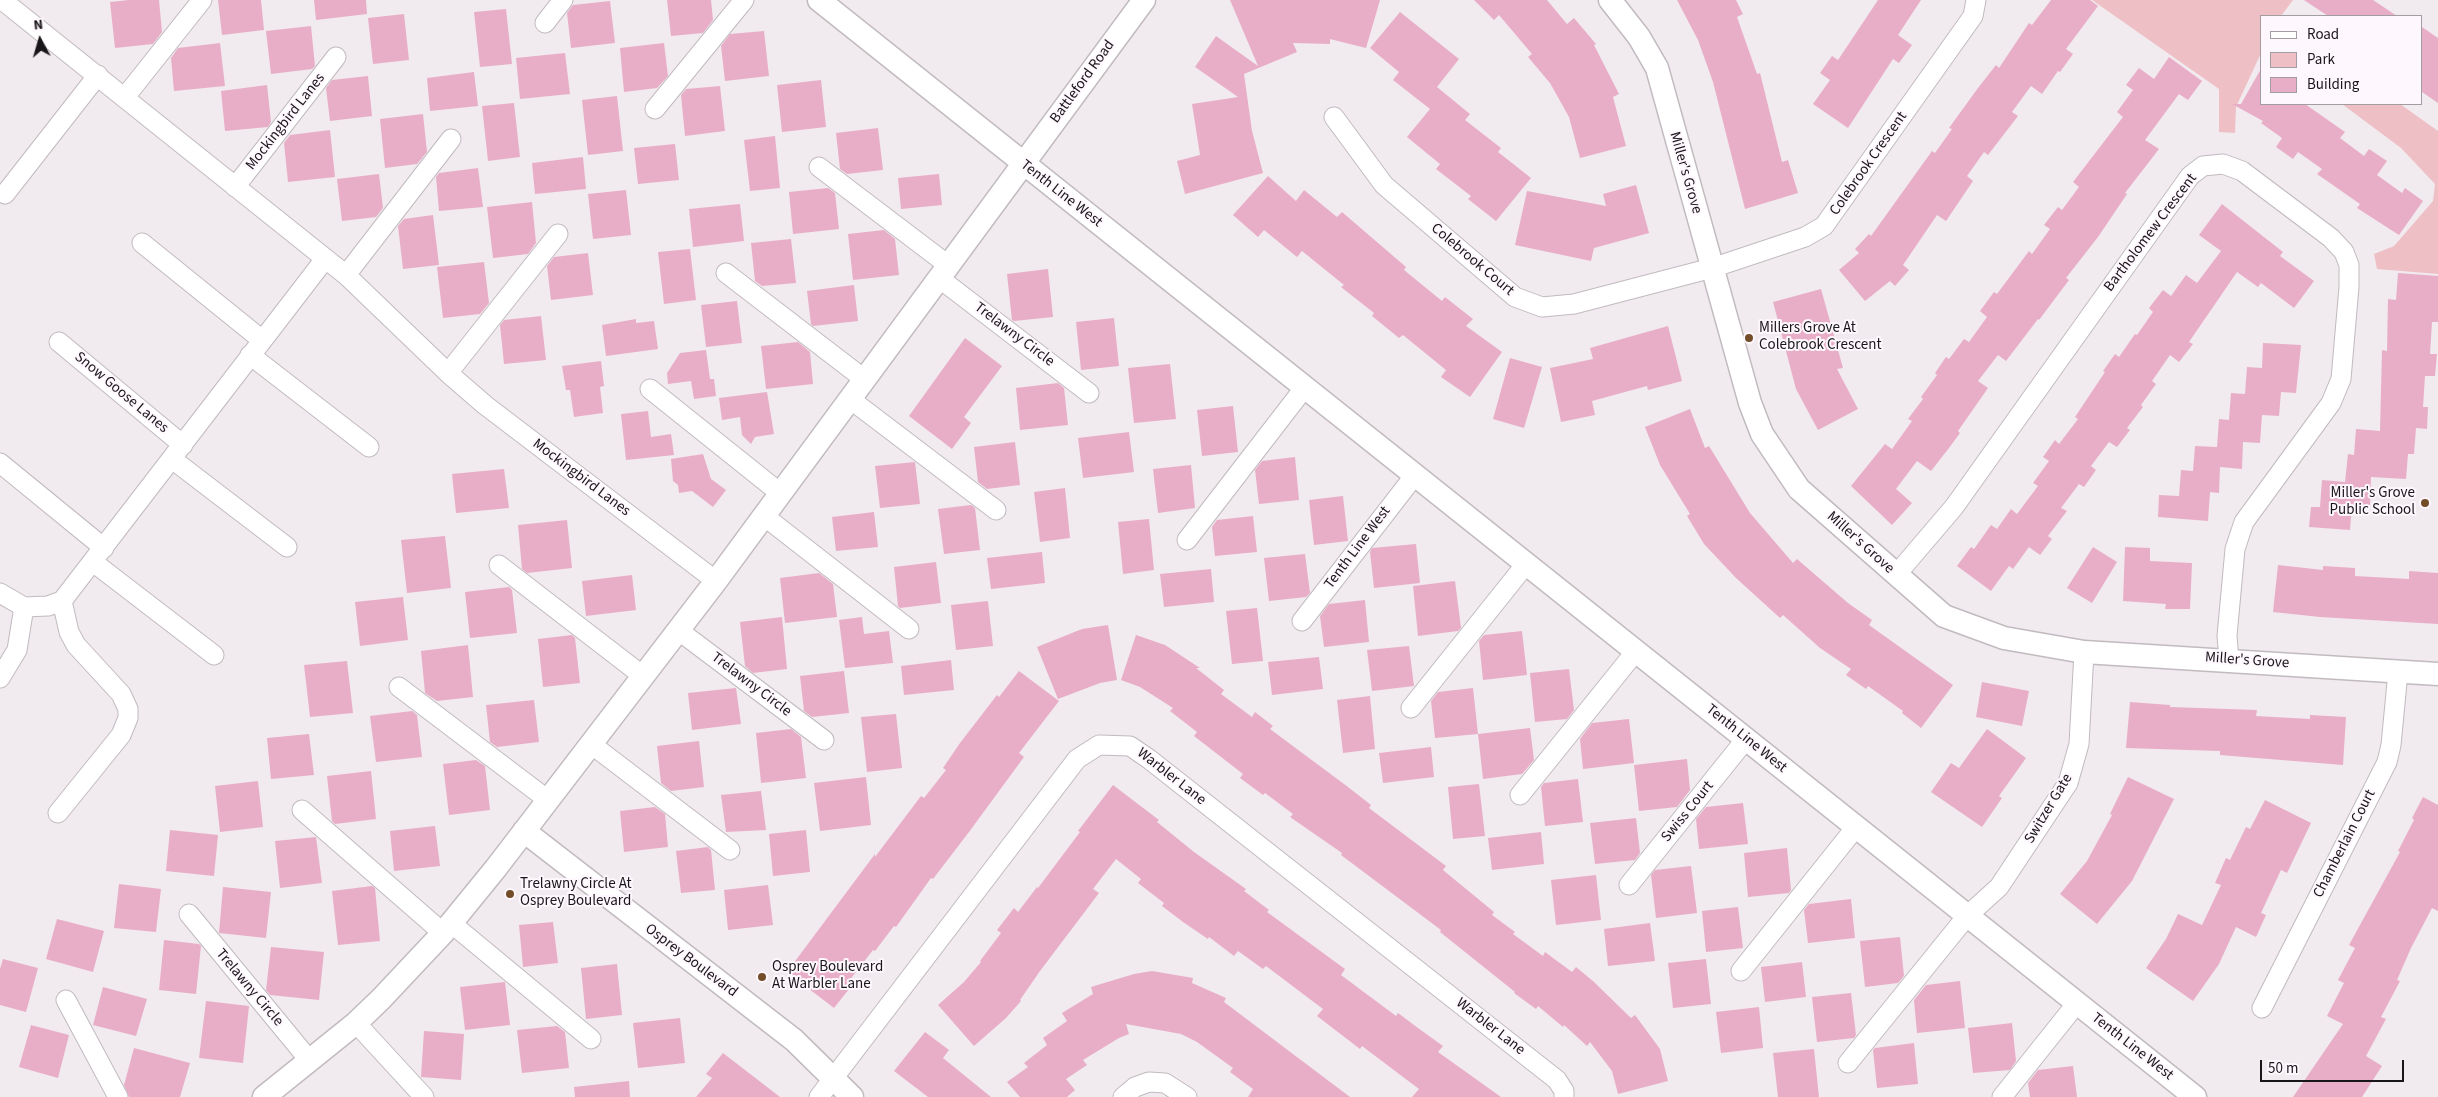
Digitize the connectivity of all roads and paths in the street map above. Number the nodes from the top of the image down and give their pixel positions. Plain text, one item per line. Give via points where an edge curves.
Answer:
1 (202, 0) edge
2 (564, 0) edge
3 (744, 0) edge
4 (819, 0) edge
5 (1144, 0) edge
6 (1610, 0) edge
7 (1976, 0) edge
8 (14, 4) edge
9 (545, 23) dead end
10 (336, 57) dead end
11 (98, 75) junction
12 (125, 97) junction
13 (656, 109) dead end
14 (1334, 117) dead end
15 (451, 138) dead end
16 (1023, 164) junction
17 (819, 166) dead end
18 (235, 187) junction
19 (4, 194) dead end
20 (558, 234) dead end
21 (142, 243) dead end
22 (325, 259) junction
23 (1712, 268) junction
24 (944, 271) junction
25 (726, 273) dead end
26 (346, 275) junction
27 (59, 342) dead end
28 (256, 348) junction
29 (448, 373) junction
30 (864, 379) junction
31 (1304, 387) junction
32 (650, 389) dead end
33 (1089, 393) dead end
34 (850, 399) junction
35 (369, 447) dead end
36 (177, 452) junction
37 (0, 464) edge
38 (1415, 476) junction
39 (780, 493) junction
40 (996, 510) dead end
41 (764, 516) junction
42 (1187, 540) dead end
43 (288, 547) dead end
44 (98, 555) junction
45 (1526, 564) junction
46 (499, 565) dead end
47 (1896, 575) junction
48 (716, 581) junction
49 (0, 593) edge
50 (62, 601) junction
51 (24, 607) junction
52 (1302, 621) dead end
53 (909, 629) dead end
54 (678, 630) junction
55 (1636, 651) junction
56 (2084, 652) junction
57 (214, 655) dead end
58 (2229, 660) junction
59 (2398, 672) junction
60 (2438, 674) edge
61 (643, 676) junction
62 (0, 678) edge
63 (399, 687) dead end
64 (1411, 708) dead end
65 (1746, 739) junction
66 (824, 740) dead end
67 (591, 744) junction
68 (1520, 796) dead end
69 (548, 800) junction
70 (302, 810) dead end
71 (58, 813) dead end
72 (1856, 827) junction
73 (524, 831) junction
74 (730, 850) dead end
75 (1629, 885) dead end
76 (188, 914) dead end
77 (1967, 916) junction
78 (447, 928) junction
79 (1741, 971) dead end
80 (66, 1000) dead end
81 (2077, 1003) junction
82 (2262, 1008) dead end
83 (356, 1023) junction
84 (591, 1039) dead end
85 (310, 1061) junction
86 (1848, 1063) dead end
87 (834, 1077) junction
88 (2189, 1095) edge
89 (118, 1097) edge
90 (264, 1097) edge
91 (424, 1097) edge
92 (819, 1097) edge
93 (852, 1097) edge
94 (1123, 1097) edge
95 (1187, 1097) edge
96 (1564, 1097) edge
97 (2002, 1097) edge

1 - 12 street
2 - 9 street
3 - 13 street
4 - 16 street, Tenth Line West
5 - 16 street, Battleford Road
6 - 23 street, Miller's Grove via 1657,68
7 - 23 street, Colebrook Crescent via 1973,16 1824,226 1805,237
8 - 11 street, Mockingbird Lanes
10 - 18 street, Mockingbird Lanes
11 - 12 street, Mockingbird Lanes
11 - 19 street
12 - 18 street, Mockingbird Lanes
14 - 23 street, Colebrook Court via 1384,185 1515,297 1542,307 1574,304
15 - 26 street
16 - 24 street
16 - 31 street, Tenth Line West
17 - 24 street, Trelawny Circle
18 - 22 street, Mockingbird Lanes
20 - 29 street
21 - 28 street
22 - 26 street, Mockingbird Lanes
22 - 28 street, Snow Goose Lanes
23 - 47 street, Miller's Grove via 1750,404 1762,434 1799,489
24 - 30 street
24 - 33 street, Trelawny Circle
25 - 30 street
26 - 29 street, Mockingbird Lanes
27 - 36 street, Snow Goose Lanes
28 - 35 street
28 - 36 street, Snow Goose Lanes
29 - 48 street, Mockingbird Lanes via 485,405
30 - 34 street
31 - 38 street, Tenth Line West
31 - 42 street
32 - 39 street
34 - 39 street
34 - 40 street
36 - 43 street, Snow Goose Lanes
36 - 44 street, Snow Goose Lanes
37 - 44 street
38 - 45 street, Tenth Line West
38 - 52 street, Tenth Line West
39 - 41 street
41 - 48 street
41 - 53 street
44 - 50 street, Snow Goose Lanes
44 - 57 street
45 - 55 street, Tenth Line West
45 - 64 street
46 - 61 street
47 - 56 street, Miller's Grove via 1944,616 2004,638
47 - 58 street, Bartholomew Crescent via 1954,507 2190,176 2203,166 2224,164 2242,171 2331,238 2344,252 2349,265 2341,379 2331,403 2244,522 2235,549
48 - 54 street
49 - 51 street
50 - 51 street via 48,606
50 - 71 street via 69,632 76,645 121,694 128,709 128,718 121,735
51 - 62 street via 17,650
54 - 61 street
54 - 66 street, Trelawny Circle
55 - 65 street, Tenth Line West
55 - 68 street
56 - 58 street, Miller's Grove
56 - 77 street, Switzer Gate via 2079,744 2068,783 1999,887
58 - 59 street, Miller's Grove
59 - 60 street, Miller's Grove
59 - 82 street, Chamberlain Court via 2387,762
61 - 67 street
63 - 69 street
65 - 72 street, Tenth Line West
65 - 75 street, Swiss Court
67 - 69 street
67 - 74 street
69 - 73 street
70 - 78 street
72 - 77 street, Tenth Line West
72 - 79 street
73 - 78 street
73 - 87 street, Osprey Boulevard via 760,1013
76 - 85 street, Trelawny Circle
77 - 81 street, Tenth Line West
77 - 86 street
78 - 83 street
78 - 84 street
80 - 89 street
81 - 88 street, Tenth Line West
81 - 97 street, Tenth Line West
83 - 85 street
83 - 91 street
85 - 90 street
87 - 92 street, Warbler Lane
87 - 93 street, Osprey Boulevard
87 - 96 street, Warbler Lane via 1077,759 1099,746 1130,746 1557,1080
94 - 95 street via 1135,1087 1149,1082 1164,1083

